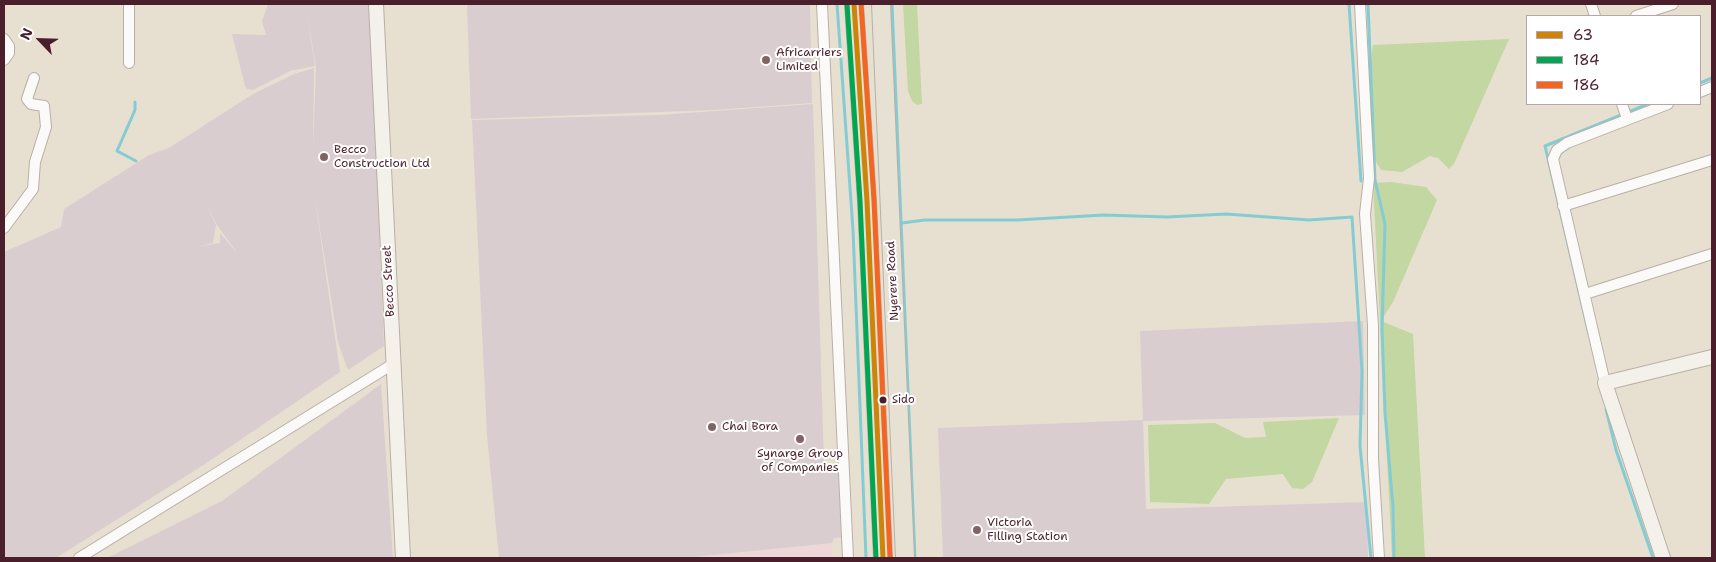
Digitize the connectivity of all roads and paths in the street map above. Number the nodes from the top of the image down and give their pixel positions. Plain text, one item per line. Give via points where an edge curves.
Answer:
1 (129, 4) edge
2 (376, 4) edge
3 (822, 4) edge
4 (854, 4) edge
5 (881, 4) edge
6 (1360, 4) edge
7 (1673, 4) edge
8 (1639, 15) edge
9 (4, 39) edge
10 (4, 60) edge
11 (129, 63) dead end
12 (34, 78) dead end
13 (1622, 105) edge
14 (1665, 105) edge
15 (1627, 119) junction
16 (1712, 160) edge
17 (1563, 206) junction
18 (4, 228) edge
19 (1712, 254) edge
20 (1584, 294) junction
21 (1712, 357) edge
22 (394, 364) junction
23 (1605, 383) junction
24 (79, 558) edge
25 (403, 558) edge
26 (848, 558) edge
27 (883, 558) edge
28 (905, 558) edge
29 (1380, 558) edge
30 (1663, 558) edge

1 - 11 street
2 - 22 street, Becco Street
3 - 26 street
4 - 27 highway, Nyerere Road via 867,200
5 - 28 highway, Nyerere Road
6 - 29 street via 1369,178 1366,214 1373,324 1373,458
7 - 8 street
9 - 10 street via 9,46
12 - 18 street via 27,99 31,104 44,106 46,127 35,162 33,189
13 - 15 street
14 - 15 street
15 - 17 street via 1566,143 1557,150 1553,166
16 - 17 street
17 - 20 street
19 - 20 street
20 - 23 street
21 - 23 street
22 - 24 street
22 - 25 street, Becco Street
23 - 30 street

